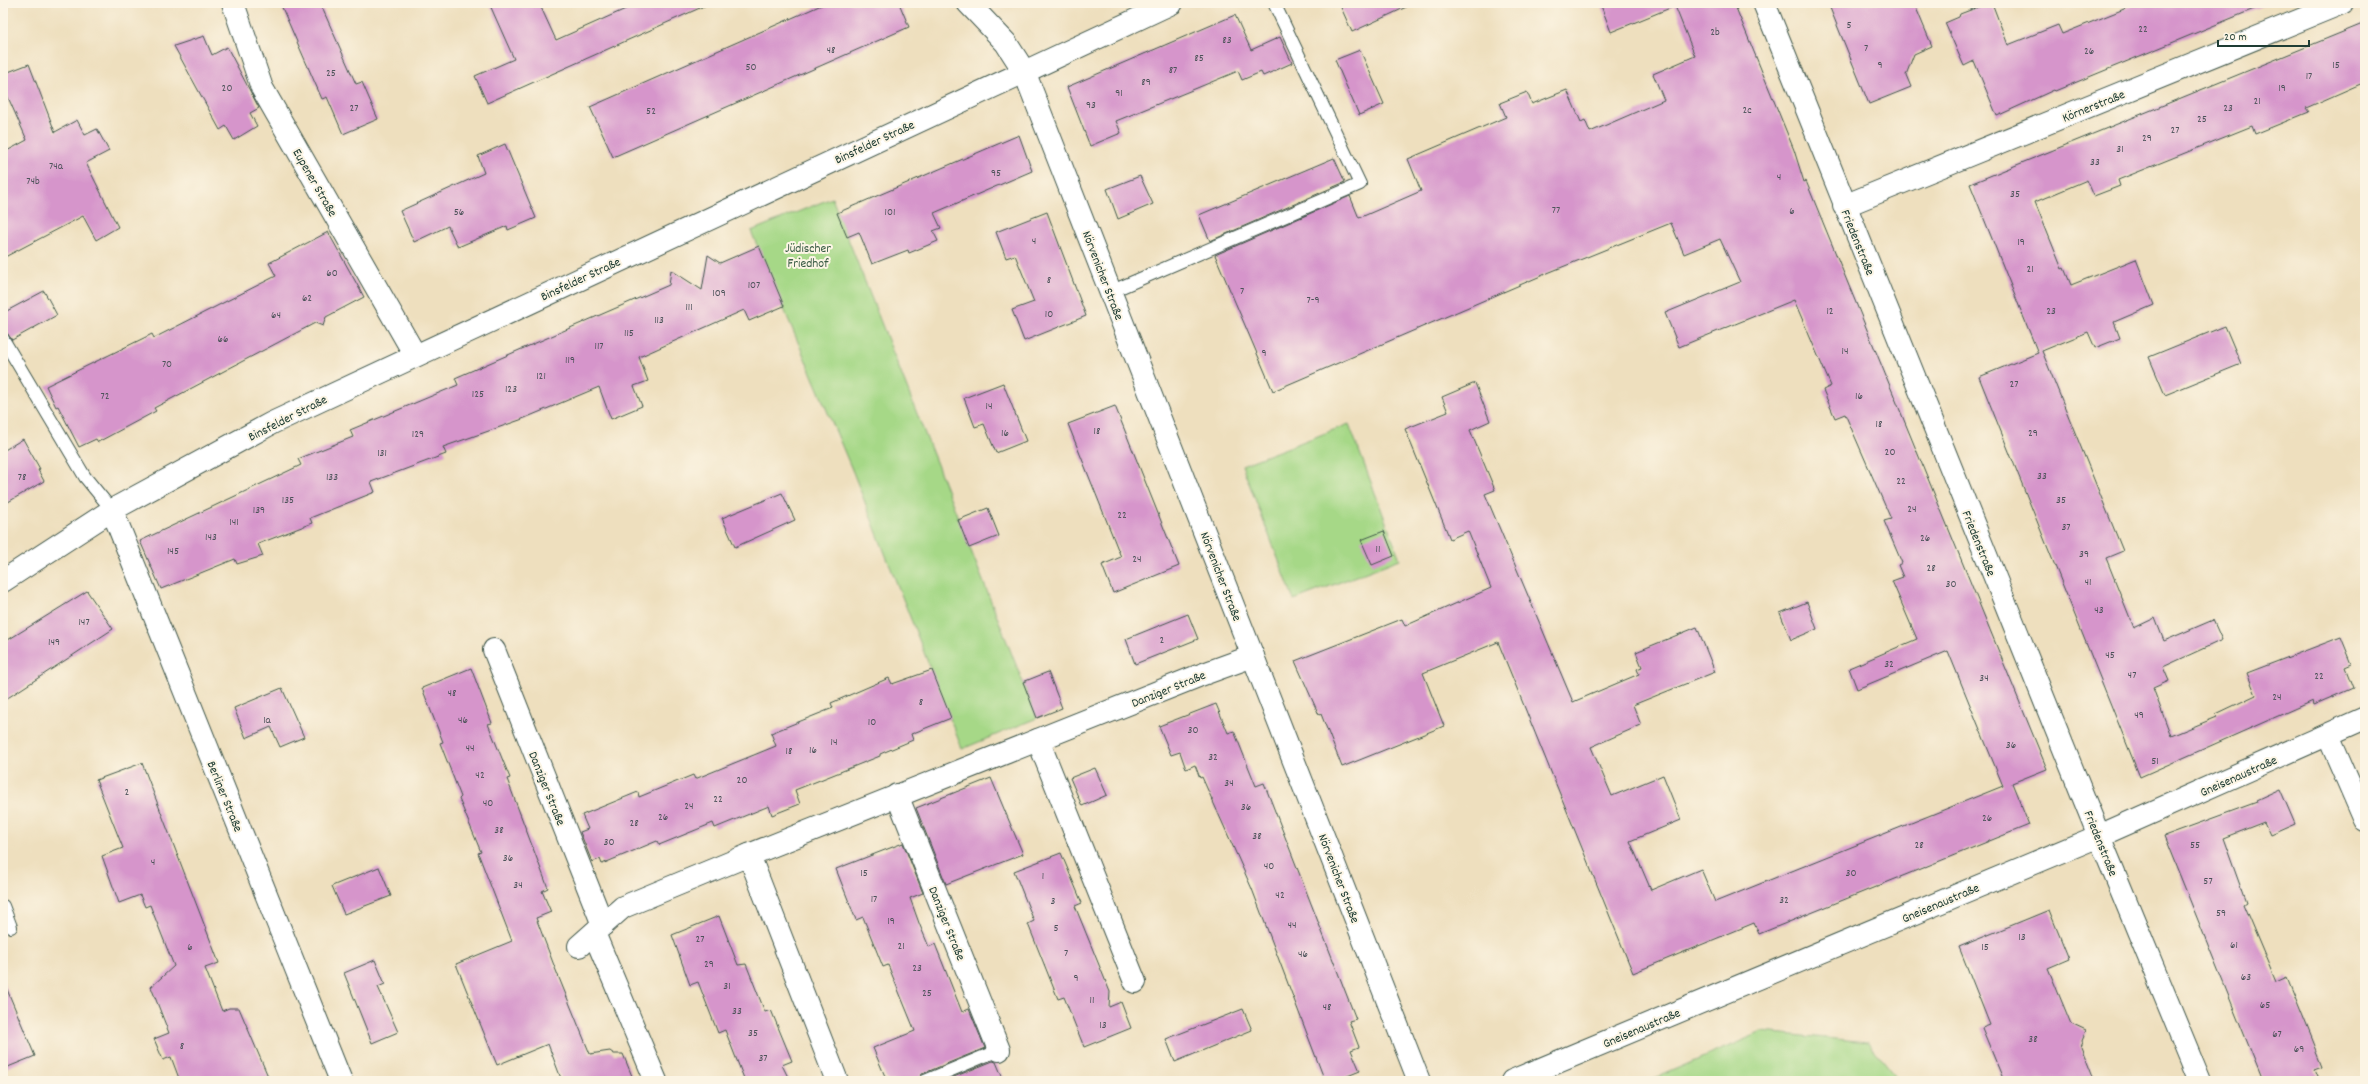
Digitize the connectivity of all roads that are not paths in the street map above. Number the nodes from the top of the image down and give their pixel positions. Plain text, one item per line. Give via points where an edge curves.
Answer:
1 (233, 3) edge
2 (968, 3) edge
3 (1172, 3) edge
4 (1274, 3) edge
5 (1764, 3) edge
6 (2342, 3) edge
7 (1024, 72) junction
8 (1844, 206) junction
9 (1110, 292) junction
10 (3, 340) edge
11 (414, 355) junction
12 (112, 510) junction
13 (3, 581) edge
14 (494, 650) dead end
15 (1253, 656) junction
16 (2365, 718) edge
17 (2328, 735) junction
18 (1038, 740) junction
19 (897, 795) junction
20 (2365, 820) edge
21 (2099, 836) junction
22 (749, 855) junction
23 (3, 906) edge
24 (11, 927) dead end
25 (592, 935) junction
26 (1135, 982) dead end
27 (999, 1050) joint
28 (341, 1081) edge
29 (656, 1081) edge
30 (837, 1081) edge
31 (925, 1081) edge
32 (1419, 1081) edge
33 (1512, 1081) edge
34 (2200, 1081) edge

1 - 11 street, Eupener Straße via 262,88
2 - 7 street, Nörvenicher Straße via 1006,43
3 - 7 street, Binsfelder Straße
4 - 9 lane via 1360,184
5 - 8 street, Friedenstraße
6 - 8 street, Körnerstraße
7 - 9 street, Nörvenicher Straße
7 - 11 street, Binsfelder Straße
8 - 21 street, Friedenstraße
9 - 15 street, Nörvenicher Straße
10 - 12 lane via 85,477
11 - 12 street, Binsfelder Straße via 272,423
12 - 13 street, Binsfelder Straße
12 - 28 street, Berliner Straße
14 - 25 street, Danziger Straße
15 - 18 street, Danziger Straße
15 - 32 street, Nörvenicher Straße
16 - 17 street, Gneisenaustraße
17 - 20 street
17 - 21 street, Gneisenaustraße
18 - 19 street, Danziger Straße
18 - 26 street
19 - 22 street, Danziger Straße
19 - 27 street, Danziger Straße
21 - 33 street, Gneisenaustraße
21 - 34 street, Friedenstraße
22 - 25 street, Danziger Straße via 623,907
22 - 30 street
23 - 24 lane
25 - 29 street, Danziger Straße
27 - 31 lane

